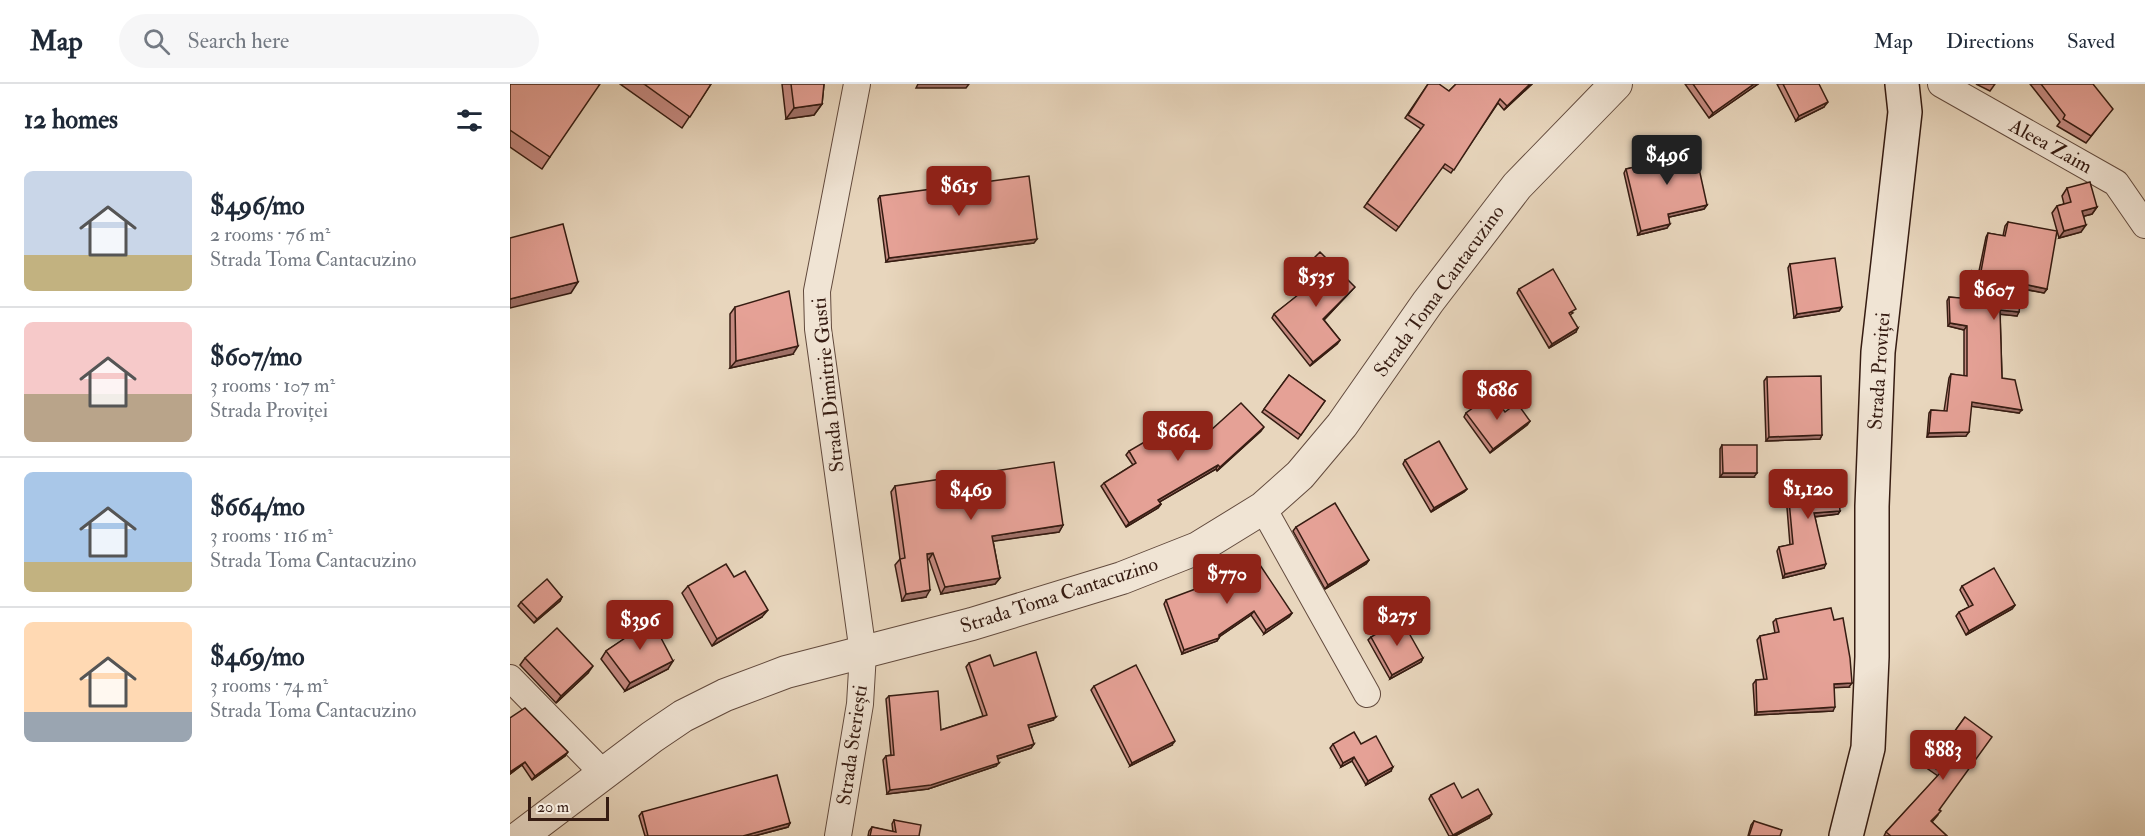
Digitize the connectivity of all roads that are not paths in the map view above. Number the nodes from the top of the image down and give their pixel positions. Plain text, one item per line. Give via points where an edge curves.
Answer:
1 (856, 84) edge
2 (1616, 84) edge
3 (1902, 84) edge
4 (1941, 84) edge
5 (2145, 225) edge
6 (1263, 508) junction
7 (863, 653) junction
8 (511, 681) edge
9 (1367, 694) dead end
10 (603, 773) junction
11 (1849, 834) edge
12 (521, 836) edge
13 (838, 836) edge

1 - 7 street, Strada Dimitrie Gusti via 817,291 817,310
2 - 6 street, Strada Toma Cantacuzino via 1517,186 1428,302 1342,425 1300,475
3 - 11 main road, Strada Proviței via 1905,112 1878,352 1868,748
4 - 5 street, Aleea Zaim via 2116,183
6 - 7 street, Strada Toma Cantacuzino via 1197,548 1122,578
6 - 9 street
7 - 10 street, Strada Toma Cantacuzino via 786,672 725,696 683,716
7 - 13 street, Strada Steriești via 860,704
8 - 10 street
10 - 12 street, Strada Toma Cantacuzino

